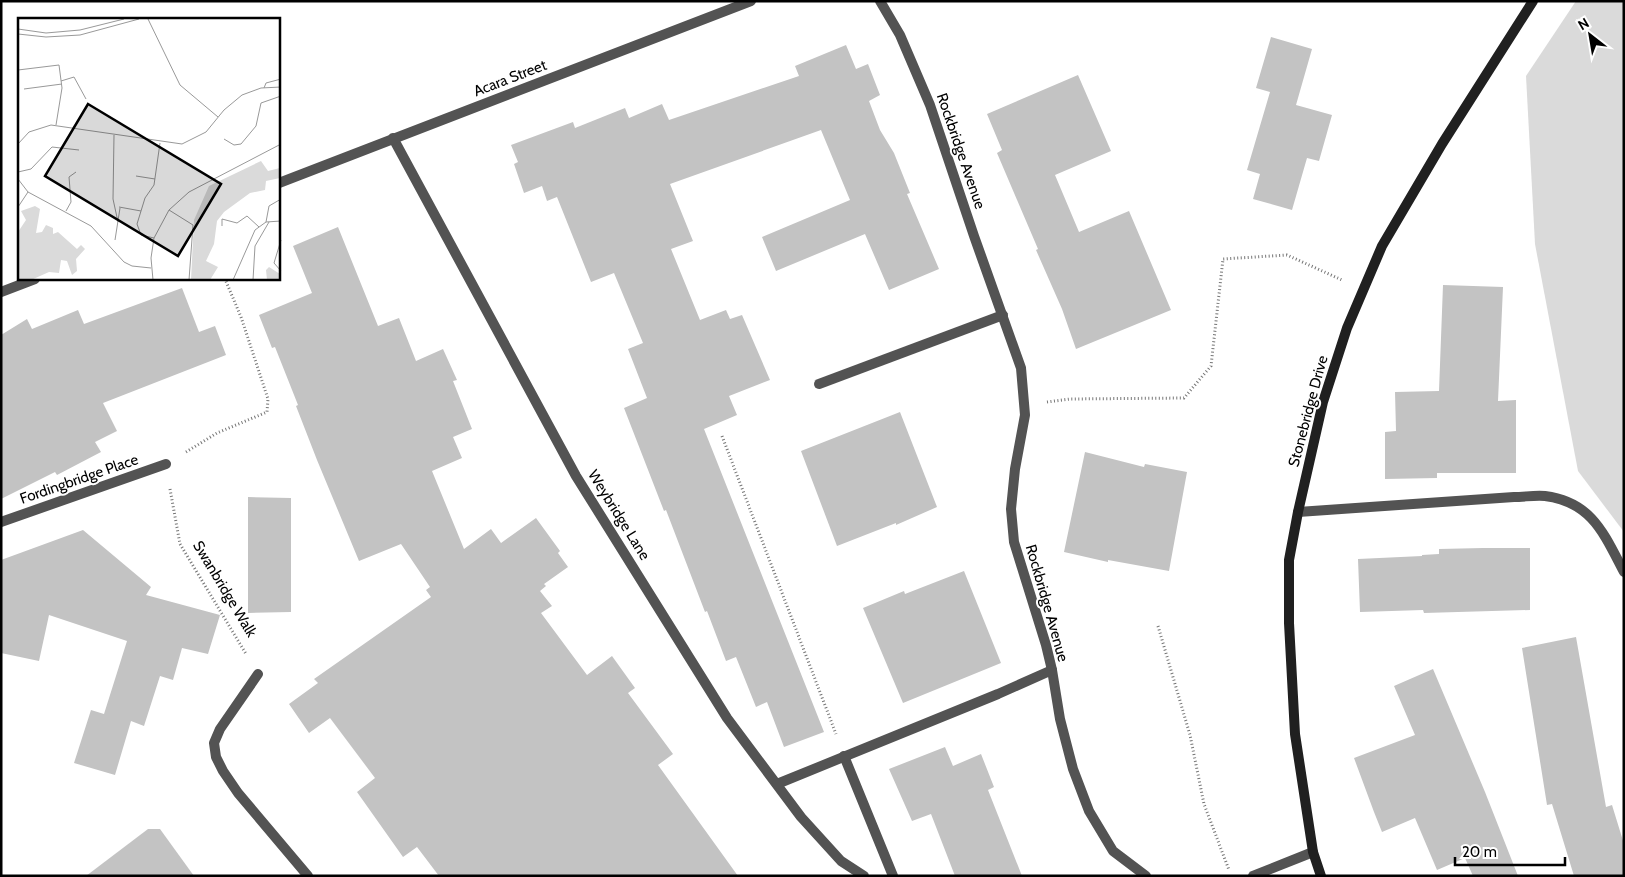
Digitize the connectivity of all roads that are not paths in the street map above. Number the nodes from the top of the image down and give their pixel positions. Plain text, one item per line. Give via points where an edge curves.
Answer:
1 (751, 1) edge
2 (880, 1) edge
3 (1533, 1) edge
4 (393, 138) junction
5 (280, 183) edge
6 (32, 280) edge
7 (1, 292) edge
8 (1003, 315) junction
9 (819, 384) dead end
10 (166, 464) road end
11 (1298, 512) junction
12 (1, 522) edge
13 (1624, 572) edge
14 (1052, 670) junction
15 (258, 674) road end
16 (844, 756) junction
17 (776, 784) junction
18 (1313, 852) junction
19 (308, 876) edge
20 (864, 876) edge
21 (893, 876) edge
22 (1146, 876) edge
23 (1253, 876) edge
24 (1321, 876) edge

1 - 4 street, Acara Street
2 - 8 street, Rockbridge Avenue via 900,35 930,105
3 - 11 street, Stonebridge Drive via 1382,246 1347,328 1323,402
4 - 5 street, Acara Street
4 - 17 street, Weybridge Lane via 576,476 727,718
6 - 7 street
8 - 9 street
8 - 14 street, Rockbridge Avenue via 1021,368 1025,416 1014,469 1011,508 1014,542
10 - 12 street, Fordingbridge Place
11 - 13 street via 1544,496 1573,504 1594,519
11 - 18 street, Stonebridge Drive via 1289,560 1289,623 1295,734
14 - 16 street
14 - 22 street, Rockbridge Avenue via 1060,720 1089,811 1113,851
15 - 19 street via 220,729 214,743 216,757 238,792
16 - 17 street
16 - 21 street
17 - 20 street, Weybridge Lane via 841,861
18 - 23 street
18 - 24 street, Stonebridge Drive

